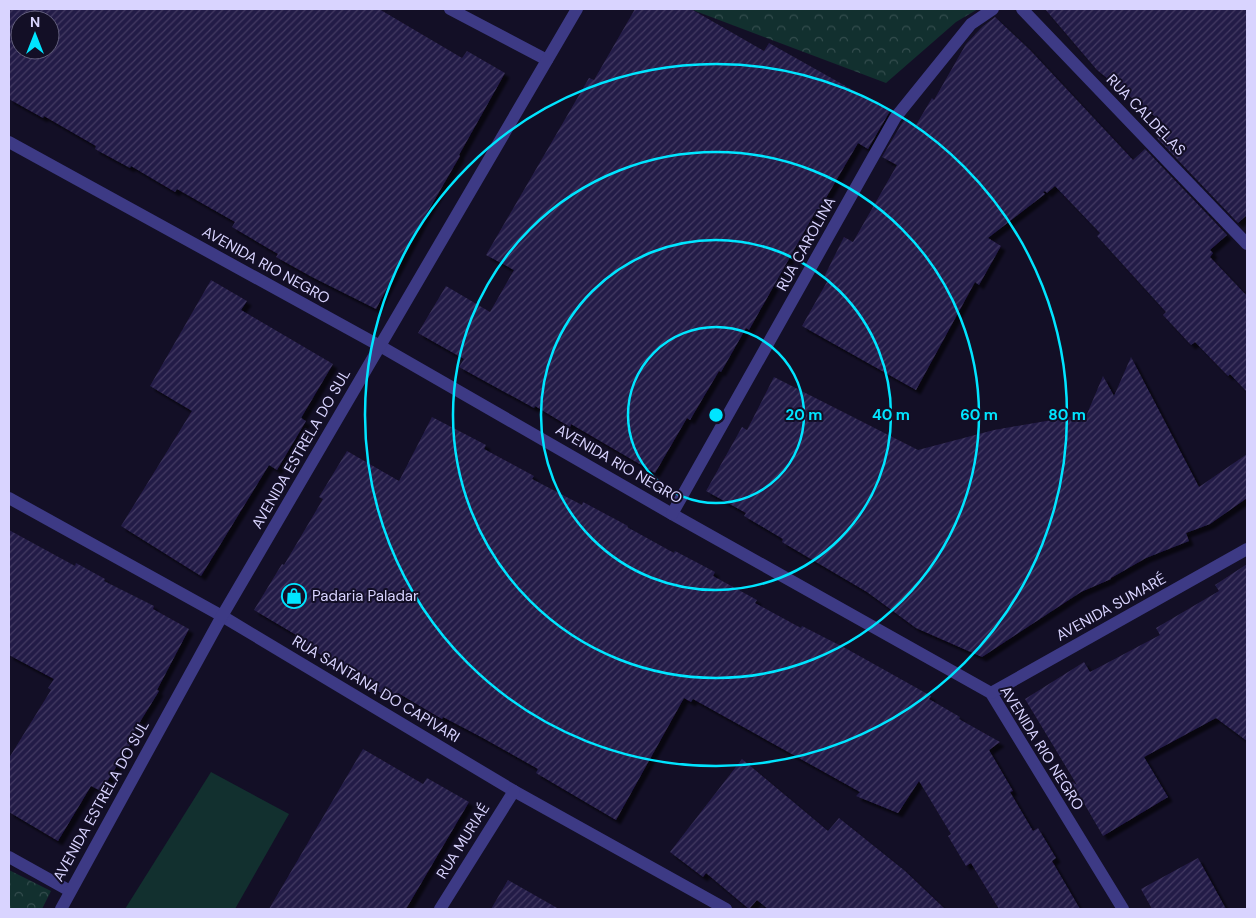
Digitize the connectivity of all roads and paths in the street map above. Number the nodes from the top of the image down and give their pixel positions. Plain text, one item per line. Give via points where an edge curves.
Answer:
1 (450, 9) edge
2 (576, 9) edge
3 (993, 9) edge
4 (1022, 9) edge
5 (547, 60) junction
6 (9, 142) edge
7 (1244, 237) edge
8 (380, 346) junction
9 (9, 498) edge
10 (672, 514) junction
11 (1247, 549) edge
12 (222, 616) junction
13 (991, 693) junction
14 (514, 791) junction
15 (9, 857) edge
16 (70, 891) junction
17 (61, 909) edge
18 (440, 909) edge
19 (726, 909) edge
20 (1123, 909) edge

1 - 5 street
2 - 5 street, AVENIDA ESTRELA DO SUL
3 - 10 street, RUA CAROLINA via 971,24 895,118
4 - 7 street, RUA CALDELAS
5 - 8 street, AVENIDA ESTRELA DO SUL
6 - 8 street, AVENIDA RIO NEGRO
8 - 10 street, AVENIDA RIO NEGRO
8 - 12 street, AVENIDA ESTRELA DO SUL
9 - 12 street, RUA SANTANA DO CAPIVARI
10 - 13 street, AVENIDA RIO NEGRO
11 - 13 street, AVENIDA SUMARÉ
12 - 14 street, RUA SANTANA DO CAPIVARI
12 - 16 street, AVENIDA ESTRELA DO SUL
13 - 20 street, AVENIDA RIO NEGRO
14 - 18 street, RUA MURIAÉ
14 - 19 street, RUA SANTANA DO CAPIVARI
15 - 16 street
16 - 17 street, AVENIDA ESTRELA DO SUL

